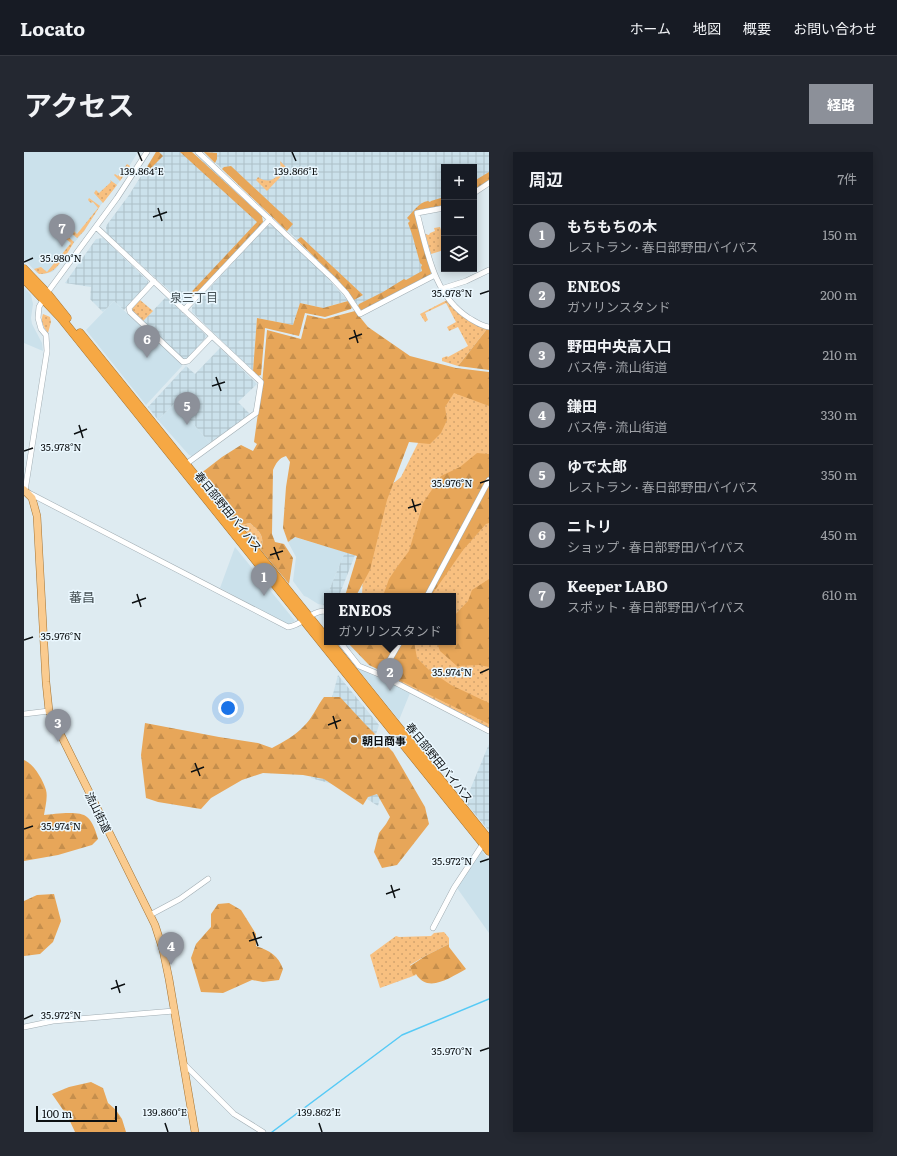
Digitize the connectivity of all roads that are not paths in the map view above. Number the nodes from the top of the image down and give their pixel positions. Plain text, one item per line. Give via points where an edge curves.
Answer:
1 (147, 152) edge
2 (198, 152) edge
3 (489, 184) edge
4 (477, 191) edge
5 (441, 209) edge
6 (270, 219) junction
7 (96, 227) junction
8 (24, 268) edge
9 (489, 270) edge
10 (435, 276) junction
11 (24, 279) edge
12 (154, 281) junction
13 (441, 289) junction
14 (45, 296) junction
15 (184, 310) junction
16 (489, 327) edge
17 (212, 336) junction
18 (186, 464) junction
19 (489, 480) edge
20 (24, 490) edge
21 (429, 593) edge
22 (324, 610) edge
23 (306, 619) junction
24 (324, 636) edge
25 (324, 641) edge
26 (327, 645) edge
27 (332, 645) edge
28 (342, 645) edge
29 (398, 645) edge
30 (381, 675) junction
31 (49, 711) junction
32 (24, 714) edge
33 (489, 731) edge
34 (487, 841) edge
35 (489, 851) edge
36 (208, 879) dead end
37 (150, 915) junction
38 (433, 928) dead end
39 (174, 1011) junction
40 (24, 1027) edge
41 (183, 1063) junction
42 (195, 1132) edge
43 (263, 1132) edge

1 - 7 street
2 - 6 street
3 - 4 street
5 - 10 street via 417,213
6 - 10 street via 335,281 360,314
6 - 15 street
7 - 12 street
7 - 14 street
8 - 14 highway, 春日部野田バイパス
9 - 13 street
10 - 13 street
11 - 14 highway, 春日部野田バイパス
12 - 15 street
12 - 17 street via 129,308 130,312 183,362 188,361
13 - 16 street via 460,312 482,326
14 - 18 highway, 春日部野田バイパス
14 - 20 street via 39,307 38,318 46,335 47,351
14 - 23 highway, 春日部野田バイパス
15 - 17 street
17 - 18 street via 260,382 256,413
18 - 23 highway, 春日部野田バイパス
19 - 21 street
20 - 23 street via 288,627
20 - 31 main road, 流山街道 via 32,498 37,516
22 - 23 street
23 - 24 highway, 春日部野田バイパス
23 - 25 highway, 春日部野田バイパス
26 - 34 highway, 春日部野田バイパス
27 - 34 highway, 春日部野田バイパス
28 - 30 street via 359,666
29 - 30 street
30 - 33 street
31 - 32 street
31 - 37 main road, 流山街道
34 - 35 highway, 春日部野田バイパス
34 - 38 street via 454,888
36 - 37 street via 180,899
37 - 39 main road, 流山街道 via 163,950
39 - 40 street via 53,1021
39 - 41 main road, 流山街道
41 - 42 main road, 流山街道
41 - 43 street via 234,1114

